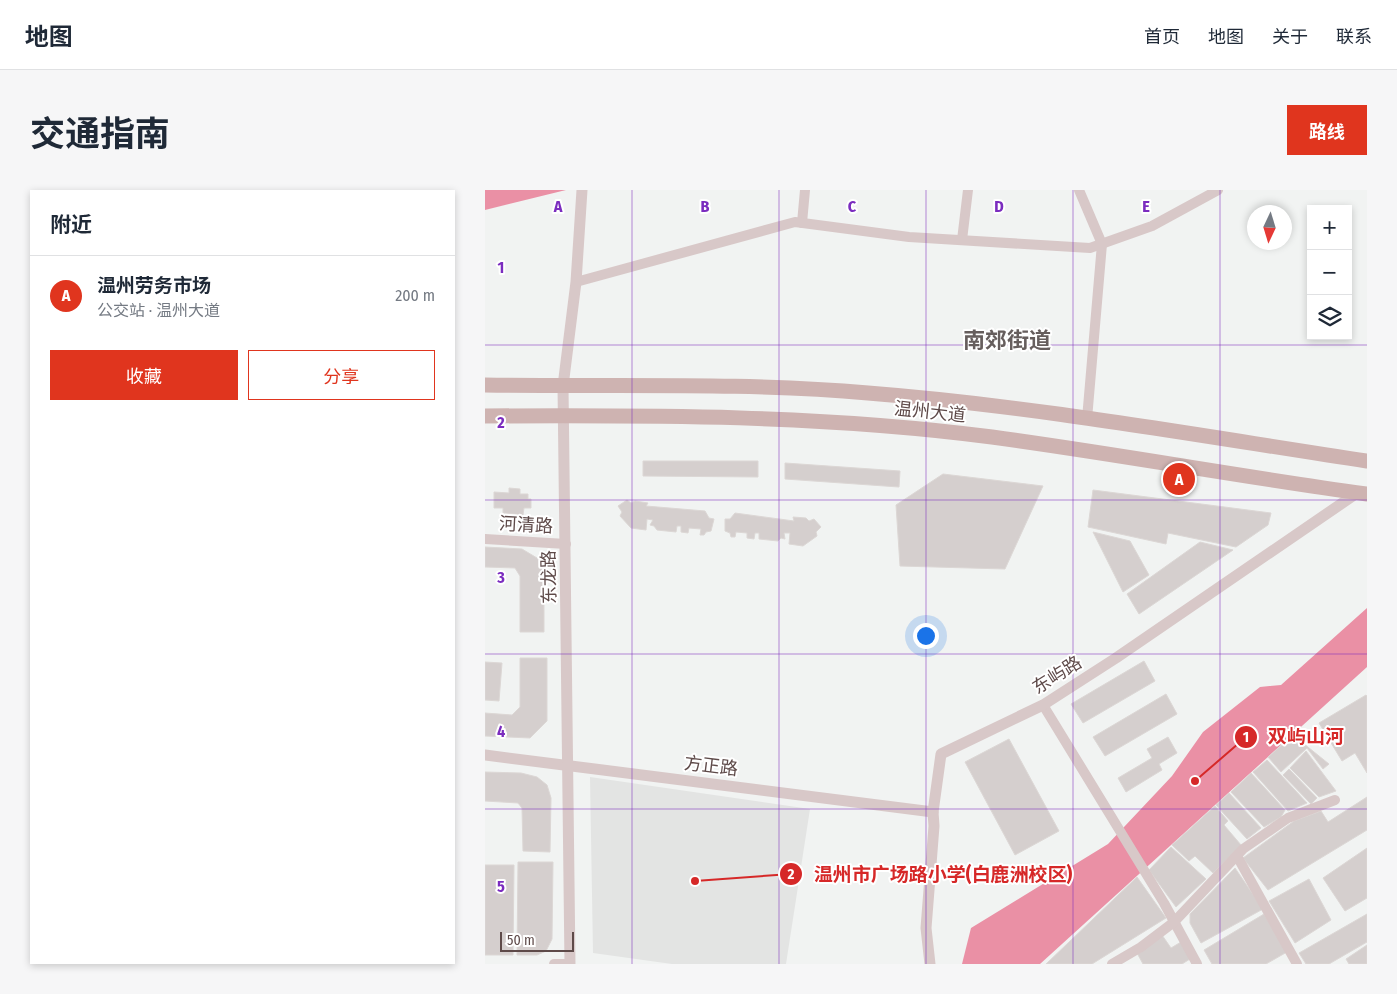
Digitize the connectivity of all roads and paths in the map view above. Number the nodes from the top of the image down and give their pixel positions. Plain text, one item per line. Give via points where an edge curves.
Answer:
1 (582, 190) edge
2 (805, 190) edge
3 (968, 190) edge
4 (1079, 190) edge
5 (1218, 190) edge
6 (802, 223) junction
7 (962, 240) junction
8 (1101, 244) junction
9 (576, 282) junction
10 (485, 385) edge
11 (563, 386) junction
12 (564, 415) junction
13 (485, 416) edge
14 (1087, 419) junction
15 (1367, 461) edge
16 (1362, 493) edge
17 (485, 539) edge
18 (566, 544) junction
19 (1043, 705) junction
20 (485, 755) edge
21 (569, 764) junction
22 (1335, 800) dead end
23 (933, 812) junction
24 (1237, 856) junction
25 (1174, 922) junction
26 (554, 964) edge
27 (571, 964) edge
28 (930, 964) edge
29 (1112, 964) edge
30 (1197, 964) edge
31 (1297, 964) edge

1 - 9 street, 东龙路
2 - 6 street
3 - 7 street
4 - 8 street
5 - 8 street via 1152,226
6 - 7 street via 909,237
6 - 9 street via 795,222
7 - 8 street via 1090,248
8 - 14 street
9 - 11 street, 东龙路
10 - 11 main road, 温州大道
11 - 12 street, 东龙路
11 - 14 main road, 温州大道 via 859,392 1016,408
12 - 13 main road, 温州大道
12 - 16 main road, 温州大道 via 790,420 992,437
12 - 18 street, 东龙路
14 - 15 main road, 温州大道
16 - 19 street, 东屿路
17 - 18 street, 河清路
18 - 21 street, 东龙路
19 - 23 street, 东屿路 via 941,754
19 - 25 street
20 - 21 street, 方正路
21 - 23 street, 方正路
21 - 27 street, 东龙路
22 - 24 street via 1288,818
23 - 28 street, 东屿路 via 926,928
24 - 25 street
24 - 31 street
25 - 29 street
25 - 30 street
26 - 27 street

